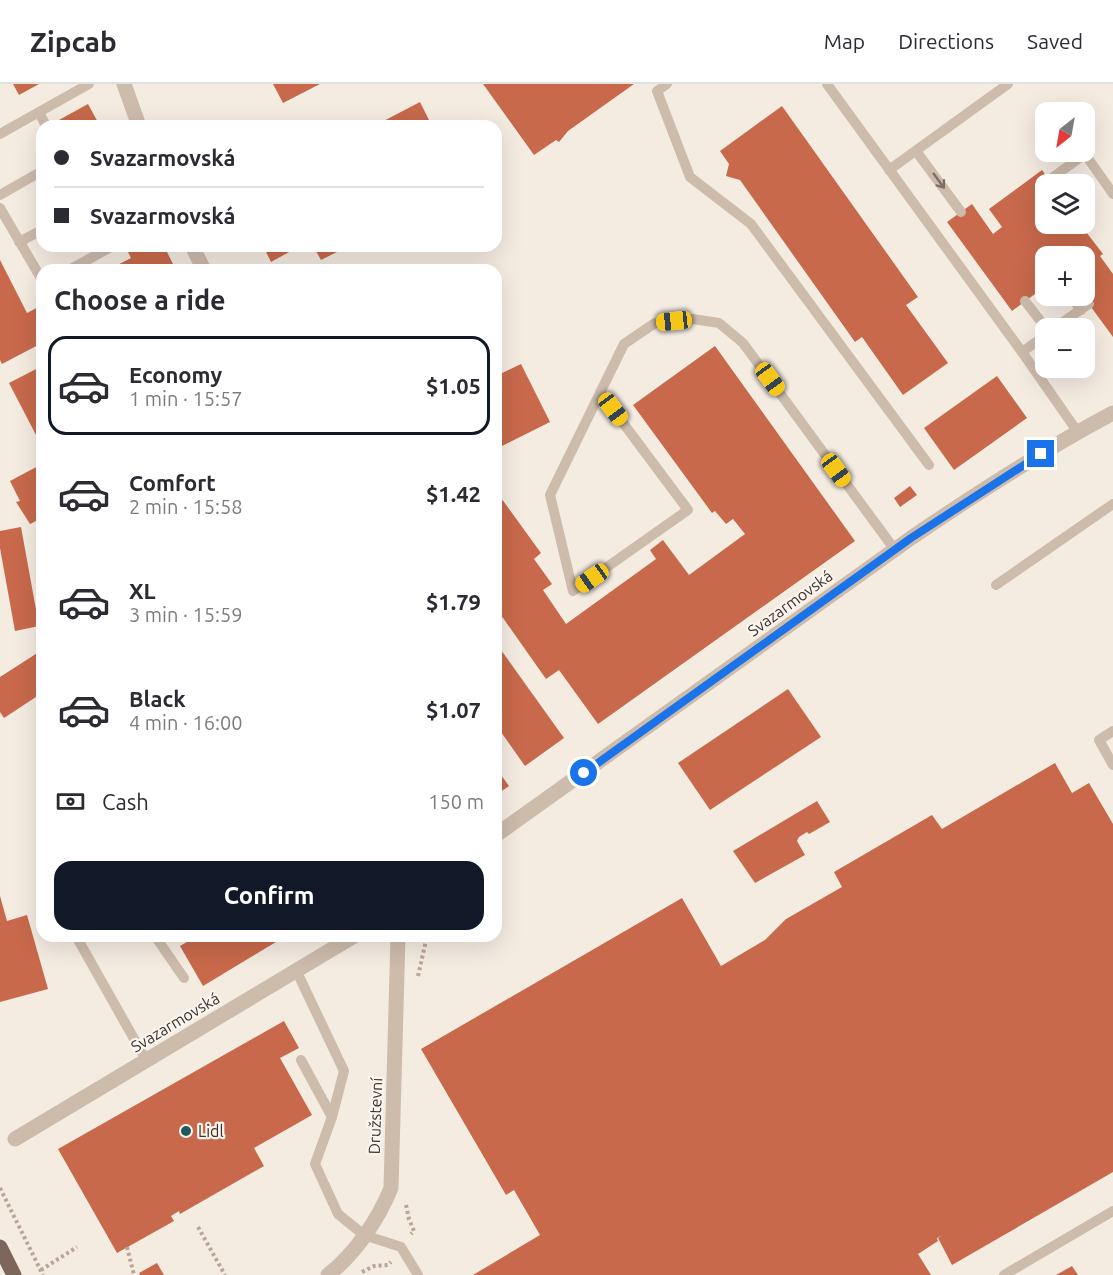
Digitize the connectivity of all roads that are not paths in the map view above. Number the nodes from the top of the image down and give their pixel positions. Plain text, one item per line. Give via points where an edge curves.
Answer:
1 (89, 84) edge
2 (124, 84) edge
3 (667, 84) edge
4 (827, 84) edge
5 (1008, 84) edge
6 (39, 112) junction
7 (43, 120) edge
8 (137, 120) edge
9 (0, 134) edge
10 (916, 151) junction
11 (889, 170) junction
12 (36, 174) edge
13 (1057, 174) edge
14 (1113, 194) edge
15 (0, 195) edge
16 (0, 208) edge
17 (961, 212) dead end
18 (36, 233) edge
19 (20, 242) junction
20 (102, 252) edge
21 (80, 264) edge
22 (36, 270) edge
23 (1025, 301) dead end
24 (1084, 306) edge
25 (1038, 318) edge
26 (1069, 318) edge
27 (1035, 343) edge
28 (1022, 352) junction
29 (600, 392) junction
30 (1113, 413) edge
31 (1077, 431) junction
32 (929, 465) dead end
33 (1113, 504) edge
34 (895, 550) junction
35 (996, 585) dead end
36 (1113, 731) edge
37 (1113, 765) edge
38 (502, 831) edge
39 (79, 942) edge
40 (159, 942) edge
41 (344, 942) edge
42 (398, 942) edge
43 (296, 970) junction
44 (184, 978) dead end
45 (146, 1060) junction
46 (301, 1060) dead end
47 (332, 1117) junction
48 (15, 1138) dead end
49 (1113, 1212) edge
50 (364, 1235) junction
51 (0, 1247) edge
52 (14, 1275) edge
53 (328, 1275) edge
54 (418, 1275) edge
55 (1004, 1275) edge

1 - 6 lane
2 - 8 street
3 - 32 lane via 657,91 690,177 751,224
4 - 11 lane
5 - 10 lane
6 - 7 lane
6 - 9 lane
10 - 11 lane
10 -> 17 lane
11 - 28 lane
12 - 15 lane
13 - 14 lane via 1085,154
16 - 19 lane
18 - 19 lane
19 - 22 lane
20 - 21 lane
23 - 25 lane
24 - 26 lane
27 - 28 lane
28 - 31 lane
29 - 29 lane via 550,495 573,591 688,510
29 - 34 lane via 624,344 655,323 693,319 718,323 743,343
30 - 31 street, Svazarmovská
31 - 34 street, Svazarmovská
33 - 35 lane
34 - 38 street, Svazarmovská
36 - 37 lane via 1099,740
39 - 45 lane
40 - 44 lane
41 - 43 street, Svazarmovská
42 - 50 street, Družstevní via 391,1188
43 - 45 street, Svazarmovská
43 - 47 lane via 344,1071
45 - 48 street, Svazarmovská
46 - 47 lane
47 - 50 lane via 315,1164 338,1214
49 - 55 lane
50 - 53 street, Družstevní
50 - 54 lane via 402,1247
51 - 52 main road

